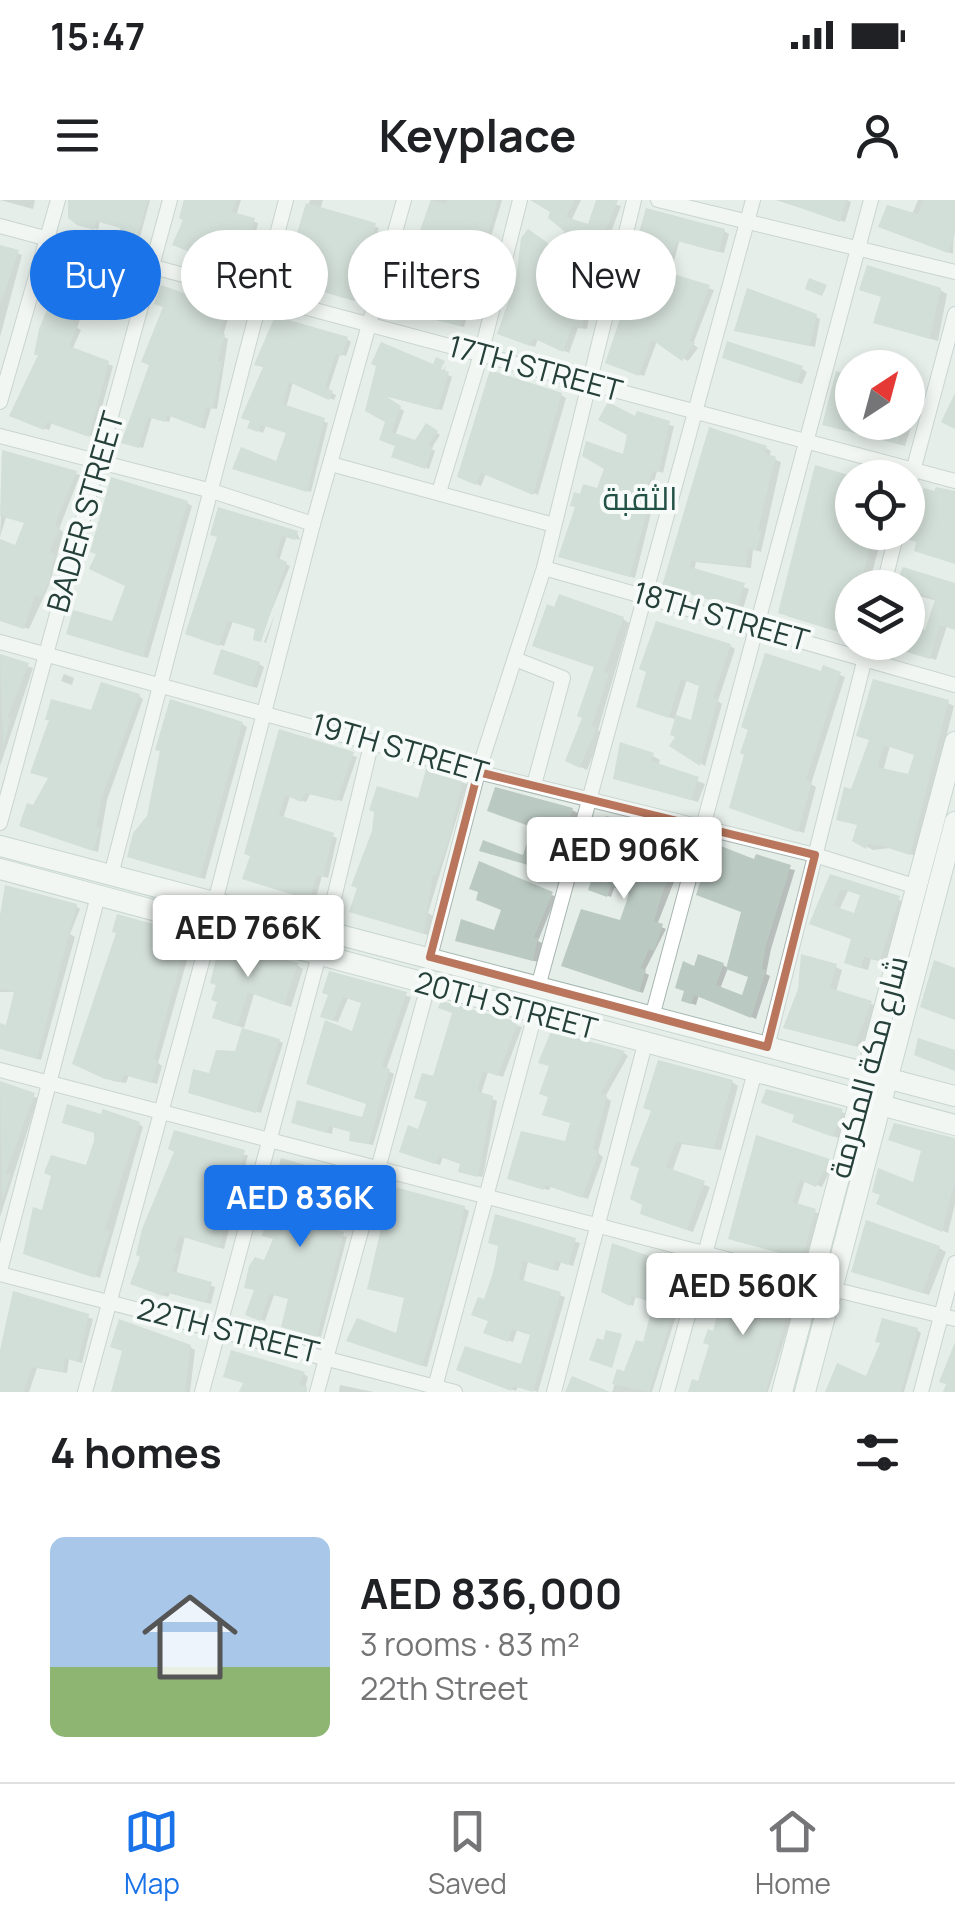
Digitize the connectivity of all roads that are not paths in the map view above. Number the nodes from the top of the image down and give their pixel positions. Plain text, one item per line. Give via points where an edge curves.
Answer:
1 (58, 200) edge
2 (170, 200) edge
3 (286, 200) edge
4 (404, 200) edge
5 (520, 200) edge
6 (634, 200) edge
7 (658, 200) edge
8 (753, 200) edge
9 (871, 200) edge
10 (747, 221) junction
11 (0, 226) edge
12 (52, 230) edge
13 (278, 230) edge
14 (30, 234) edge
15 (161, 238) edge
16 (858, 248) junction
17 (955, 272) edge
18 (30, 304) edge
19 (328, 314) edge
20 (955, 314) edge
21 (139, 320) edge
22 (256, 320) edge
23 (370, 326) junction
24 (481, 354) junction
25 (588, 384) junction
26 (0, 402) edge
27 (696, 412) junction
28 (0, 436) edge
29 (807, 439) junction
30 (879, 460) edge
31 (916, 460) edge
32 (100, 462) junction
33 (331, 464) junction
34 (925, 473) edge
35 (955, 481) edge
36 (212, 490) junction
37 (439, 492) junction
38 (313, 524) junction
39 (554, 524) junction
40 (544, 568) junction
41 (646, 594) junction
42 (753, 630) junction
43 (0, 642) edge
44 (835, 644) edge
45 (45, 656) junction
46 (515, 659) junction
47 (864, 660) edge
48 (892, 660) edge
49 (159, 684) junction
50 (955, 685) edge
51 (266, 712) junction
52 (372, 741) junction
53 (955, 742) edge
54 (478, 772) junction
55 (534, 785) junction
56 (589, 798) junction
57 (955, 822) edge
58 (0, 823) edge
59 (699, 826) junction
60 (0, 846) edge
61 (815, 855) junction
62 (0, 869) edge
63 (112, 875) junction
64 (948, 878) edge
65 (916, 886) junction
66 (98, 896) junction
67 (216, 902) junction
68 (212, 925) junction
69 (326, 931) junction
70 (319, 955) junction
71 (430, 957) junction
72 (428, 986) junction
73 (538, 987) junction
74 (534, 1014) junction
75 (652, 1017) junction
76 (645, 1044) junction
77 (767, 1048) junction
78 (0, 1070) edge
79 (754, 1072) junction
80 (877, 1077) junction
81 (50, 1084) junction
82 (955, 1096) edge
83 (870, 1104) junction
84 (160, 1112) junction
85 (955, 1125) edge
86 (268, 1142) junction
87 (382, 1168) junction
88 (486, 1196) junction
89 (600, 1228) junction
90 (706, 1255) junction
91 (955, 1263) edge
92 (0, 1272) edge
93 (811, 1281) junction
94 (832, 1288) junction
95 (112, 1301) junction
96 (948, 1318) edge
97 (218, 1331) junction
98 (327, 1355) junction
99 (435, 1389) edge
100 (85, 1392) edge
101 (202, 1392) edge
102 (317, 1392) edge
103 (455, 1392) edge
104 (554, 1392) edge
105 (667, 1392) edge
106 (782, 1392) edge
107 (805, 1392) edge
108 (921, 1392) edge

1 - 12 street
2 - 15 street, BADER STREET
3 - 13 street
4 - 23 street
5 - 24 street
6 - 25 street
7 - 10 street
8 - 10 street
9 - 16 street
10 - 16 street
10 - 27 street
11 - 14 street, 17TH STREET
16 - 17 street
16 - 29 street
18 - 26 street
19 - 23 street, 17TH STREET
20 - 31 street
21 - 32 street, BADER STREET
22 - 36 street
23 - 24 street, 17TH STREET
23 - 33 street
24 - 25 street, 17TH STREET
24 - 37 street
25 - 27 street, 17TH STREET
25 - 39 street
27 - 29 street, 17TH STREET
27 - 41 street
28 - 32 street
29 - 30 street, 17TH STREET
29 - 42 street
32 - 36 street
32 - 45 street, BADER STREET
33 - 37 street
33 - 38 street
34 - 35 street, 17TH STREET
36 - 38 street
36 - 49 street
37 - 39 street
38 - 51 street
39 - 40 street
40 - 41 street, 18TH STREET
40 - 46 street
41 - 42 street, 18TH STREET
41 - 56 street
42 - 44 street, 18TH STREET
42 - 59 street
43 - 45 street, 19TH STREET
45 - 49 street, 19TH STREET
45 - 58 street, BADER STREET
46 - 54 street
46 - 55 street via 563,678
47 - 61 street
48 - 50 street, 18TH STREET
49 - 51 street, 19TH STREET
49 - 63 street
51 - 52 street, 19TH STREET
51 - 67 street
52 - 54 street, 19TH STREET
52 - 69 street
53 - 65 street, شارع مكة المكرمة
54 - 55 street, 19TH STREET
54 - 71 street
55 - 56 street, 19TH STREET
56 - 59 street, 19TH STREET
56 - 73 street
57 - 64 street, شارع مكة المكرمة
59 - 61 street, 19TH STREET
59 - 75 street
60 - 63 street, 20TH STREET
61 - 65 street, 19TH STREET
61 - 77 street
62 - 66 street, 20TH STREET
63 - 67 street, 20TH STREET
64 - 80 street, شارع مكة المكرمة
65 - 80 street, شارع مكة المكرمة
66 - 68 street, 20TH STREET
66 - 81 street
67 - 69 street, 20TH STREET
68 - 70 street, 20TH STREET
68 - 84 street
69 - 71 street, 20TH STREET
70 - 72 street, 20TH STREET
70 - 86 street
71 - 73 street, 20TH STREET
72 - 74 street, 20TH STREET
72 - 87 street
73 - 75 street, 20TH STREET
74 - 76 street, 20TH STREET
74 - 88 street
75 - 77 street, 20TH STREET
76 - 79 street, 20TH STREET
76 - 89 street
77 - 80 street, 20TH STREET
78 - 81 street
79 - 83 street, 20TH STREET
79 - 90 street
80 - 82 street, 20TH STREET
80 - 83 street, شارع مكة المكرمة
81 - 84 street
81 - 92 street
83 - 85 street, 20TH STREET
83 - 93 street, شارع مكة المكرمة
83 - 94 street, شارع مكة المكرمة
84 - 86 street
84 - 95 street
86 - 87 street
86 - 97 street
87 - 88 street
87 - 98 street
88 - 89 street
88 - 99 street
89 - 90 street
89 - 104 street
90 - 93 street
90 - 105 street
91 - 96 street
92 - 95 street, 22TH STREET
93 - 106 street, شارع مكة المكرمة
94 - 96 street
94 - 107 street, شارع مكة المكرمة
95 - 97 street, 22TH STREET
95 - 100 street
96 - 108 street
97 - 98 street, 22TH STREET
97 - 101 street
98 - 99 street, 22TH STREET
98 - 102 street
99 - 103 street, 22TH STREET

